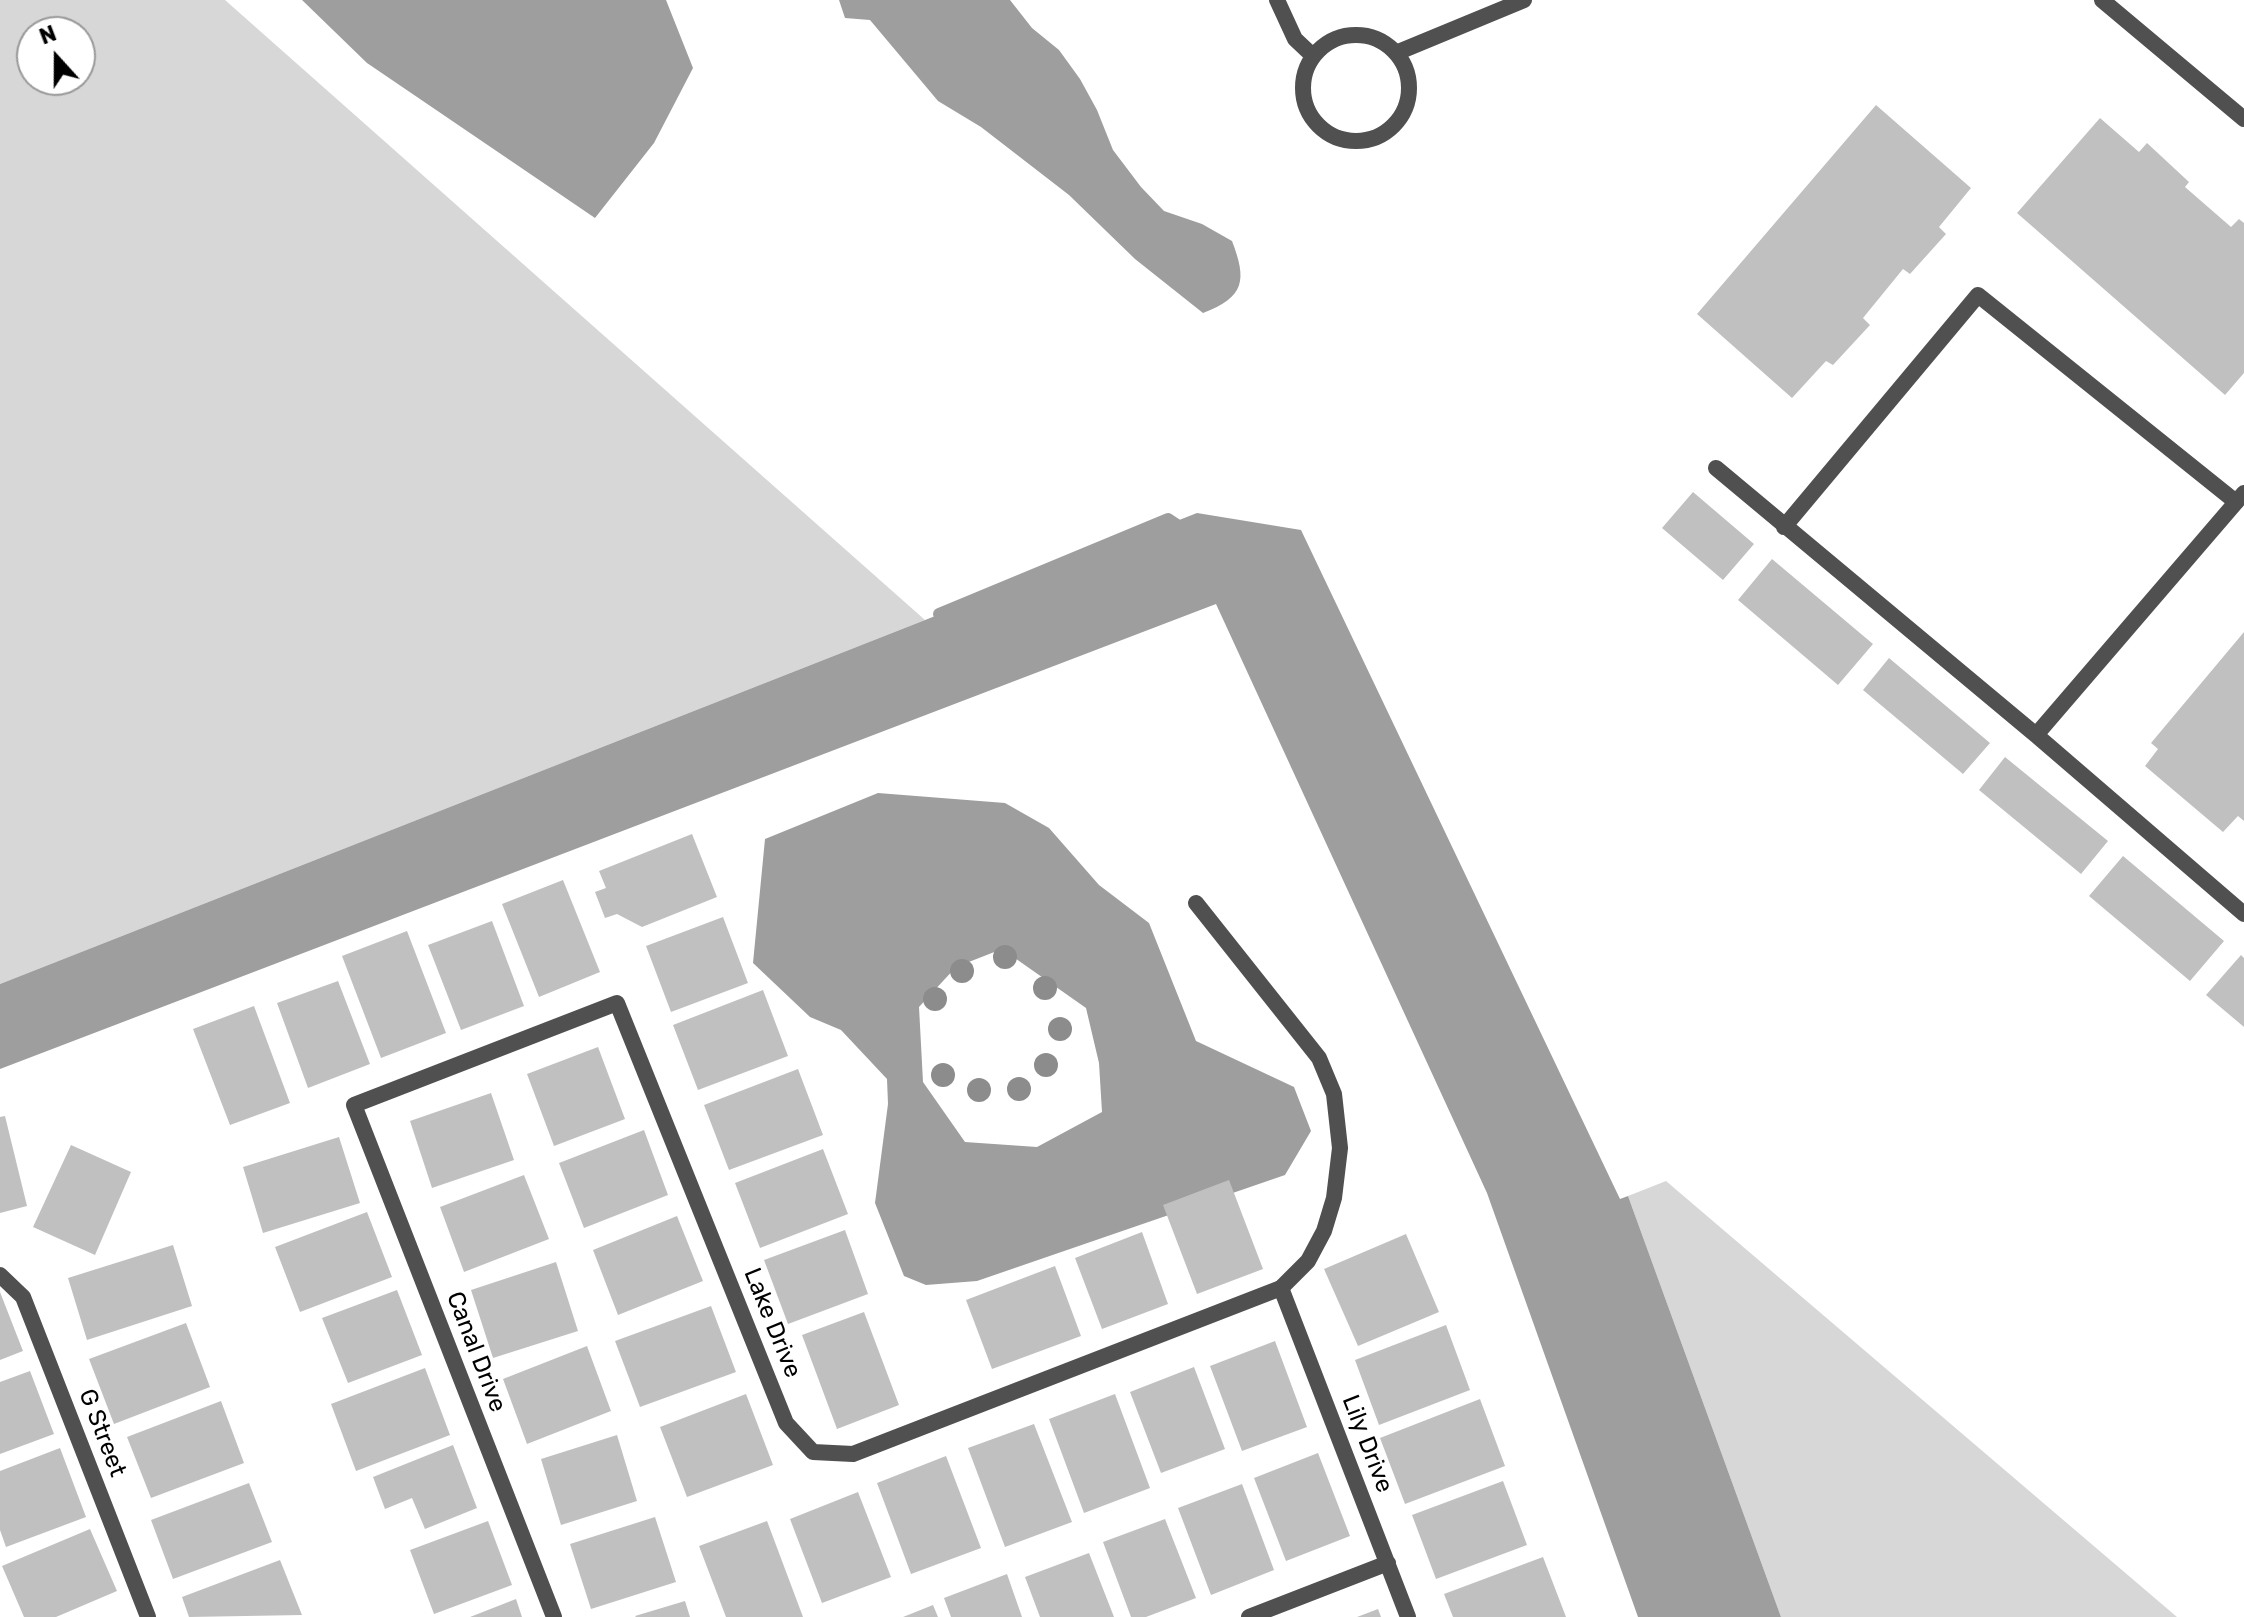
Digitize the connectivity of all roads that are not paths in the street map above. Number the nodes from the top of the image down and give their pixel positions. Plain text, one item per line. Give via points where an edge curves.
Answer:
1 (1277, 0) edge
2 (1524, 0) edge
3 (2102, 0) edge
4 (1396, 53) junction
5 (1313, 56) junction
6 (2244, 119) edge
7 (1716, 468) dead end
8 (2240, 498) edge
9 (1784, 527) junction
10 (2036, 735) junction
11 (1196, 903) dead end
12 (2244, 914) edge
13 (354, 1105) joint
14 (0, 1275) edge
15 (1281, 1288) junction
16 (1388, 1563) junction
17 (148, 1617) edge
18 (554, 1617) edge
19 (1249, 1617) edge
20 (1408, 1617) edge

1 - 5 street via 1295,39
2 - 4 street
3 - 6 street
4 - 5 street via 1369,37 1354,35
4 - 5 street via 1409,87 1406,105 1384,133 1349,141 1331,136 1306,109 1304,82
7 - 9 street
8 - 9 street via 1978,295
8 - 10 street
9 - 10 street
10 - 12 street
11 - 15 street via 1319,1058 1334,1094 1340,1148 1334,1198 1308,1261
13 - 15 street, Lake Drive via 617,1003 786,1423 813,1452 853,1454
13 - 18 street, Canal Drive
14 - 17 street, G Street via 23,1297
15 - 16 street, Lily Drive
16 - 19 street
16 - 20 street, Lily Drive

